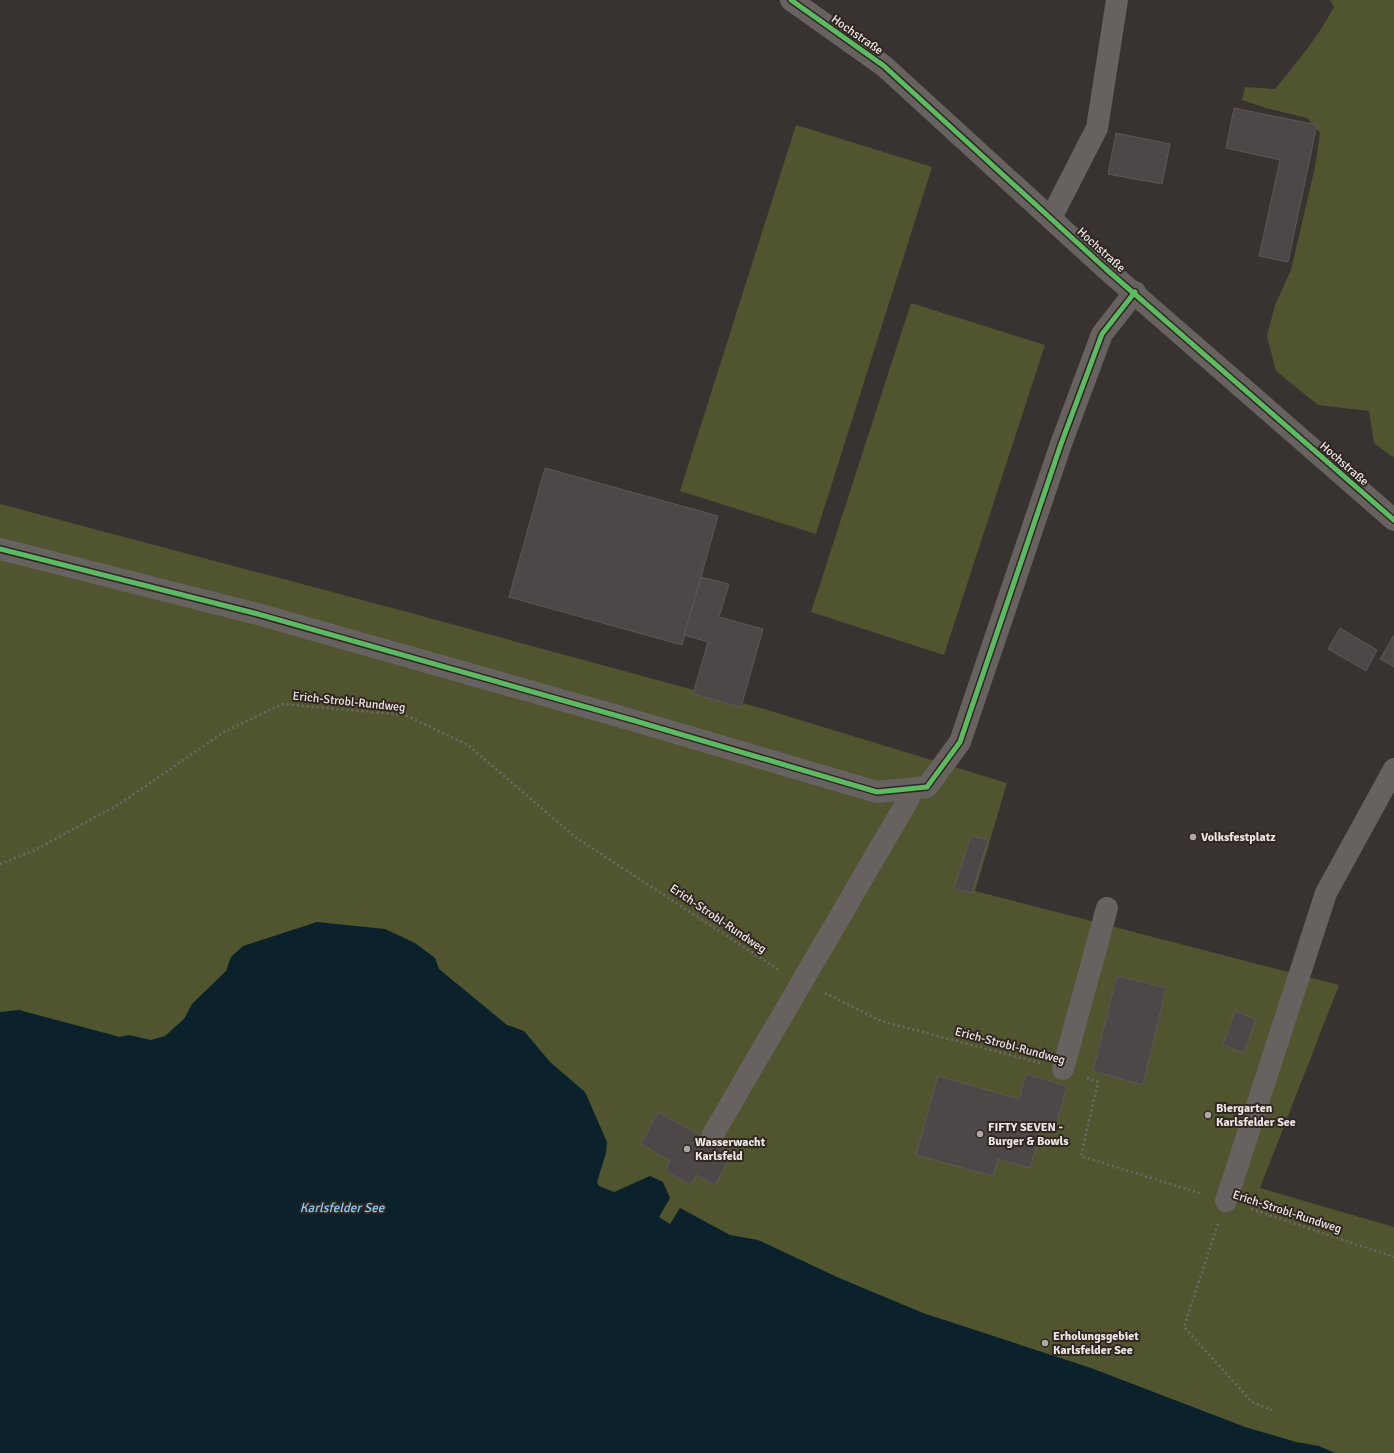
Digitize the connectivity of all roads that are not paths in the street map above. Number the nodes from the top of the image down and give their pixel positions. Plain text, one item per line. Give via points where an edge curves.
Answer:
1 (791, 0) edge
2 (1117, 0) edge
3 (1051, 218) junction
4 (1135, 292) junction
5 (1394, 520) edge
6 (0, 549) edge
7 (1394, 769) edge
8 (912, 789) junction
9 (1108, 908) dead end
10 (1063, 1069) road end
11 (712, 1136) dead end
12 (1226, 1201) road end

1 - 3 street, Hochstraße via 884,66
2 - 3 street via 1097,128
3 - 4 street, Hochstraße
4 - 5 street, Hochstraße via 1259,404
4 - 8 street via 1102,334 1058,451 960,742 927,787
6 - 8 street via 254,613 877,792
7 - 12 street via 1326,893
8 - 11 street via 908,800
9 - 10 street

